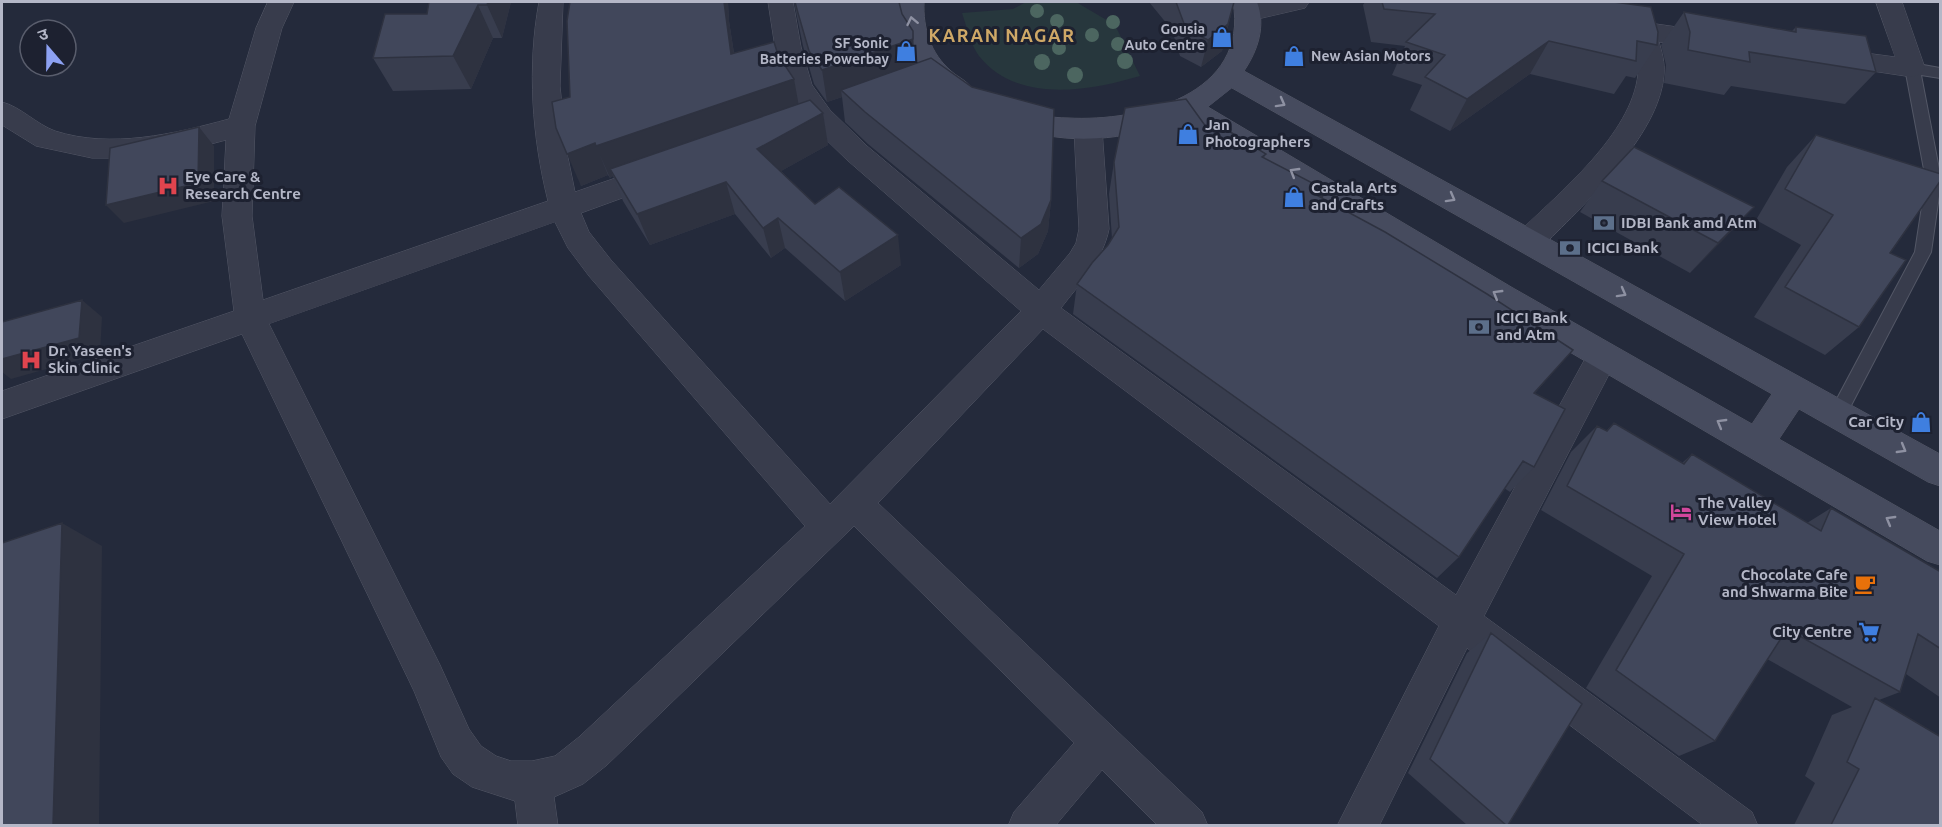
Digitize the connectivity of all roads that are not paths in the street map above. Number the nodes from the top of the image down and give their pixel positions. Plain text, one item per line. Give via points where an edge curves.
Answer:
1 (281, 2) edge
2 (551, 2) edge
3 (780, 2) edge
4 (912, 2) edge
5 (1296, 2) edge
6 (1889, 2) edge
7 (1247, 7) edge
8 (1596, 25) edge
9 (1642, 31) junction
10 (1736, 44) edge
11 (1806, 54) edge
12 (1912, 68) junction
13 (1941, 73) edge
14 (1230, 75) junction
15 (939, 76) junction
16 (907, 87) edge
17 (853, 106) edge
18 (1187, 107) junction
19 (2, 112) edge
20 (809, 121) junction
21 (241, 126) junction
22 (1088, 129) junction
23 (687, 164) edge
24 (564, 207) junction
25 (1529, 242) junction
26 (1041, 310) junction
27 (250, 318) junction
28 (1603, 355) junction
29 (1794, 388) junction
30 (2, 405) edge
31 (1839, 412) junction
32 (1758, 444) junction
33 (1941, 471) edge
34 (841, 516) junction
35 (1941, 549) edge
36 (1461, 622) junction
37 (1101, 742) junction
38 (532, 781) junction
39 (538, 825) edge
40 (1028, 825) edge
41 (1188, 825) edge
42 (1357, 825) edge
43 (1738, 825) edge

1 - 21 street via 268,28
2 - 24 street via 546,34 548,95 554,165
3 - 20 street
15 -> 4 main road via 917,45 910,12
5 - 7 street
6 - 12 street
7 - 14 main road via 1246,44
8 - 9 street
9 - 10 street
9 - 25 street via 1651,59 1650,81 1637,115 1609,160
11 - 12 street
12 - 13 lane
12 - 31 lane via 1934,180 1923,252
14 - 18 main road
14 -> 25 main road
15 - 16 street
15 - 22 main road via 983,106 1040,125
17 - 20 street
18 - 22 main road via 1148,122
28 -> 18 main road
19 - 21 street via 46,139 92,148 135,148
20 - 26 street via 857,153
21 - 27 street via 237,216
22 - 26 street via 1094,229 1091,244
23 - 24 street
24 - 27 street
24 - 34 street via 574,232 600,268
25 -> 29 main road
26 - 34 street
26 - 36 street
27 - 30 street
27 - 38 street via 427,678 455,743 467,760 486,773 511,781
32 -> 28 main road
28 - 36 street
29 - 31 main road
29 - 32 main road
31 -> 33 main road
35 -> 32 main road
34 - 37 street
34 - 38 street via 593,751 569,770
36 - 42 street
36 - 43 street
37 - 40 street
37 - 41 street
38 - 39 street

